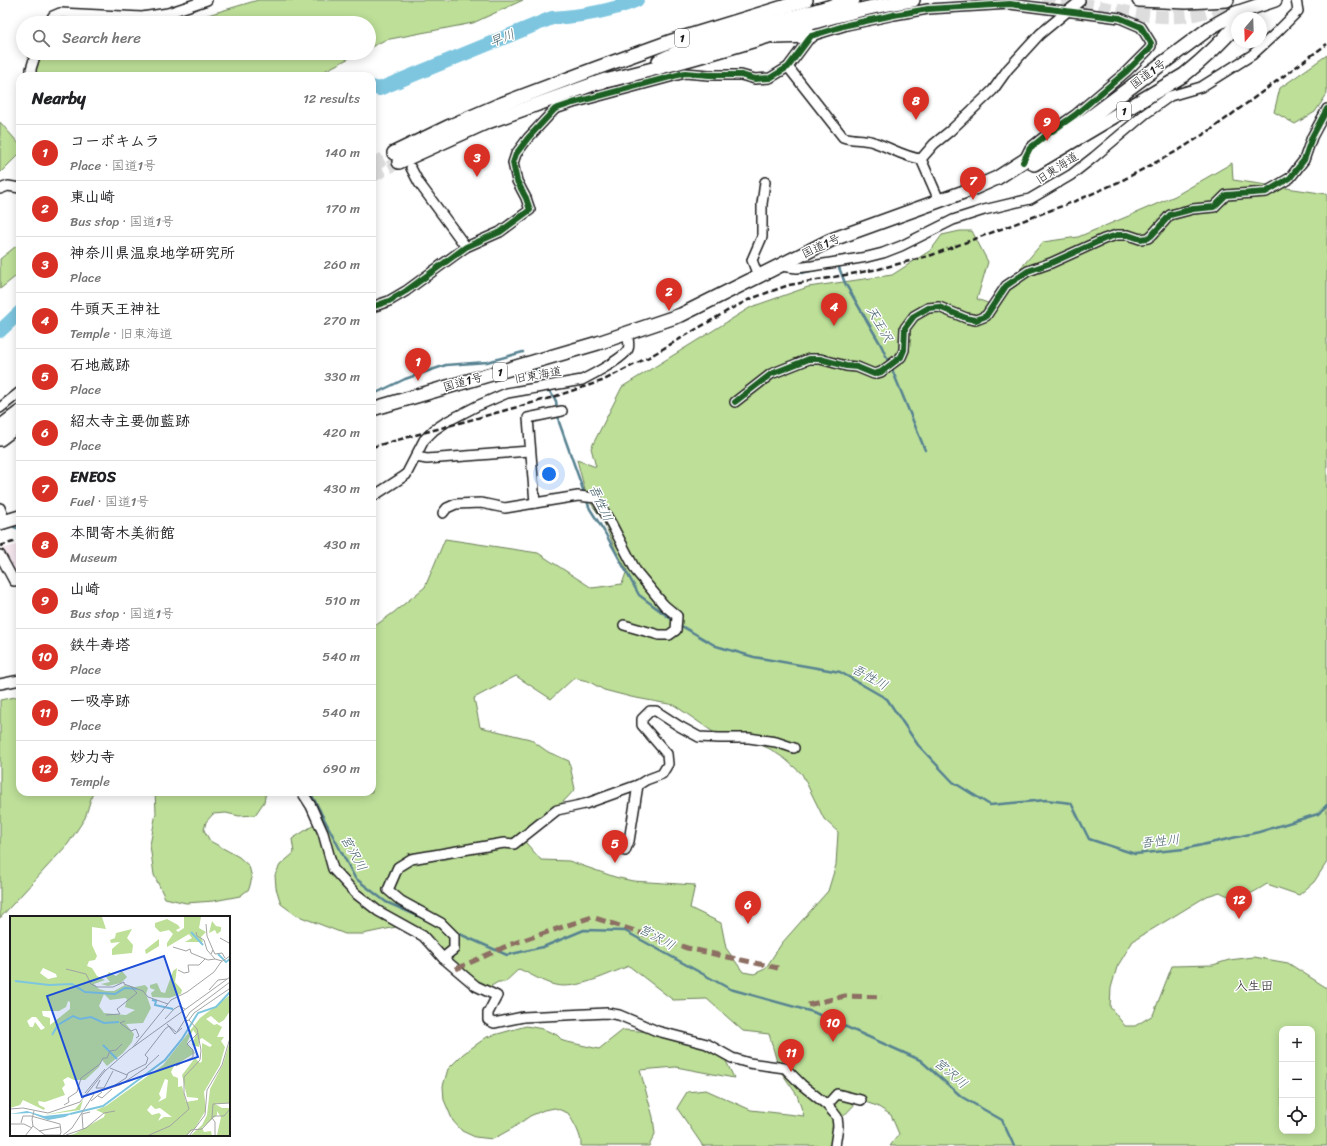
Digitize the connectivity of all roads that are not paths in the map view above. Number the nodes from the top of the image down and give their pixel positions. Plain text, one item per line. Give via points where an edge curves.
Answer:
1 (207, 0) edge
2 (806, 0) edge
3 (853, 0) edge
4 (913, 0) edge
5 (1139, 0) edge
6 (1227, 0) edge
7 (1233, 0) edge
8 (1254, 0) edge
9 (1275, 0) edge
10 (1296, 0) edge
11 (1080, 1) edge
12 (985, 2) edge
13 (1068, 11) junction
14 (1237, 12) edge
15 (1244, 12) edge
16 (1250, 12) edge
17 (53, 16) edge
18 (122, 16) edge
19 (148, 16) edge
20 (1231, 20) edge
21 (1231, 28) edge
22 (811, 36) junction
23 (760, 38) junction
24 (692, 46) junction
25 (34, 60) edge
26 (788, 67) junction
27 (31, 72) edge
28 (560, 82) junction
29 (597, 83) junction
30 (1327, 109) edge
31 (921, 159) junction
32 (1023, 162) junction
33 (411, 168) dead end
34 (997, 178) junction
35 (765, 182) dead end
36 (16, 187) edge
37 (0, 189) edge
38 (939, 200) junction
39 (466, 247) junction
40 (780, 266) junction
41 (758, 276) junction
42 (376, 306) edge
43 (627, 334) junction
44 (16, 395) edge
45 (736, 402) dead end
46 (0, 408) edge
47 (376, 408) edge
48 (562, 411) dead end
49 (16, 415) edge
50 (0, 427) edge
51 (16, 427) edge
52 (16, 436) edge
53 (0, 440) edge
54 (0, 448) edge
55 (530, 451) junction
56 (416, 457) junction
57 (376, 494) edge
58 (535, 504) junction
59 (0, 508) edge
60 (443, 513) dead end
61 (16, 518) edge
62 (3, 522) edge
63 (0, 555) edge
64 (16, 581) edge
65 (624, 625) dead end
66 (16, 681) edge
67 (0, 684) edge
68 (794, 748) dead end
69 (638, 785) junction
70 (305, 796) edge
71 (625, 851) dead end
72 (443, 958) junction
73 (861, 1100) dead end
74 (827, 1105) junction
75 (834, 1146) edge

1 - 19 street via 168,13
2 - 28 highway, 1 via 669,42
3 - 24 highway, 1
4 - 23 highway, 1 via 837,14
5 - 6 highway
7 - 14 highway
8 - 15 highway, 国道1号 / 1
9 - 16 highway, 国道1号 / 1
10 - 40 street, 旧東海道 via 1298,11 1252,55 1201,87 1170,96 1071,175 1030,199 953,220 883,253 797,268
11 - 13 street
12 - 13 street
12 - 22 street via 908,12
13 - 31 street via 1040,34 1008,69 993,90
13 - 32 street via 1120,18 1141,27 1151,46 1127,71 1075,115 1030,148
17 - 18 street via 60,13
20 - 32 highway, 国道1号 / 1 via 1211,27 1084,122
21 - 34 highway, 1 via 1209,55 1184,75 1042,160
22 - 23 highway, 1
22 - 26 street
23 - 29 highway, 1 via 670,65
24 - 28 highway, 1
24 - 29 highway, 1 via 654,63
25 - 27 street
26 - 31 street via 842,137 870,141 911,158
26 - 39 street via 770,78 755,79 741,75 685,73 555,109 528,138 516,154 513,163 517,181 530,210 500,232
28 - 29 highway, 1 via 450,126 396,158
30 - 45 street via 1312,137 1304,160 1290,178 1266,192 1226,195 1214,207 1193,209 1170,216 1148,238 1117,235 1104,238 1028,271 1006,286 986,316 976,320 939,307 928,308 914,316 905,328 904,350 901,357 881,372 874,374 857,367 809,359 771,374
31 - 38 street
32 - 34 highway, 国道1号 / 1
33 - 39 street
34 - 38 highway, 国道1号 / 1
35 - 41 street via 762,237 752,260
36 - 37 street via 8,186
38 - 40 highway, 国道1号 / 1 via 831,240
39 - 42 street via 406,291
40 - 41 highway, 国道1号 / 1
41 - 43 highway, 国道1号 / 1 via 681,315
43 - 47 highway, 国道1号 / 1
43 - 56 street, 旧東海道 via 629,344 626,352 590,376 582,380 507,393 483,403 434,430 424,440
44 - 46 street
48 - 55 street via 528,418
49 - 50 highway
51 - 53 highway
52 - 54 highway
55 - 56 street via 427,459
55 - 58 street
56 - 57 street, 旧東海道 via 406,475
58 - 60 street via 505,508 482,503 456,504 446,508
58 - 65 street via 578,496 596,498 636,572 664,605 677,616 676,630 669,635 659,635
59 - 62 street
61 - 62 highway
63 - 64 street
66 - 67 street
68 - 69 street via 749,738 700,737 656,711 650,711 642,719 642,725 667,754 668,764 662,774
69 - 71 street
69 - 72 street via 585,804 557,810 514,844 504,843 411,859 398,867 388,890 400,902 441,924 454,936 454,949
70 - 72 street via 323,833 333,869 355,893 378,911 423,936
72 - 74 street via 476,986 497,996 488,1013 488,1020 494,1023 523,1018 607,1013 619,1015 657,1031 707,1044 732,1058 785,1068
73 - 74 street via 837,1094
74 - 75 street via 837,1117

